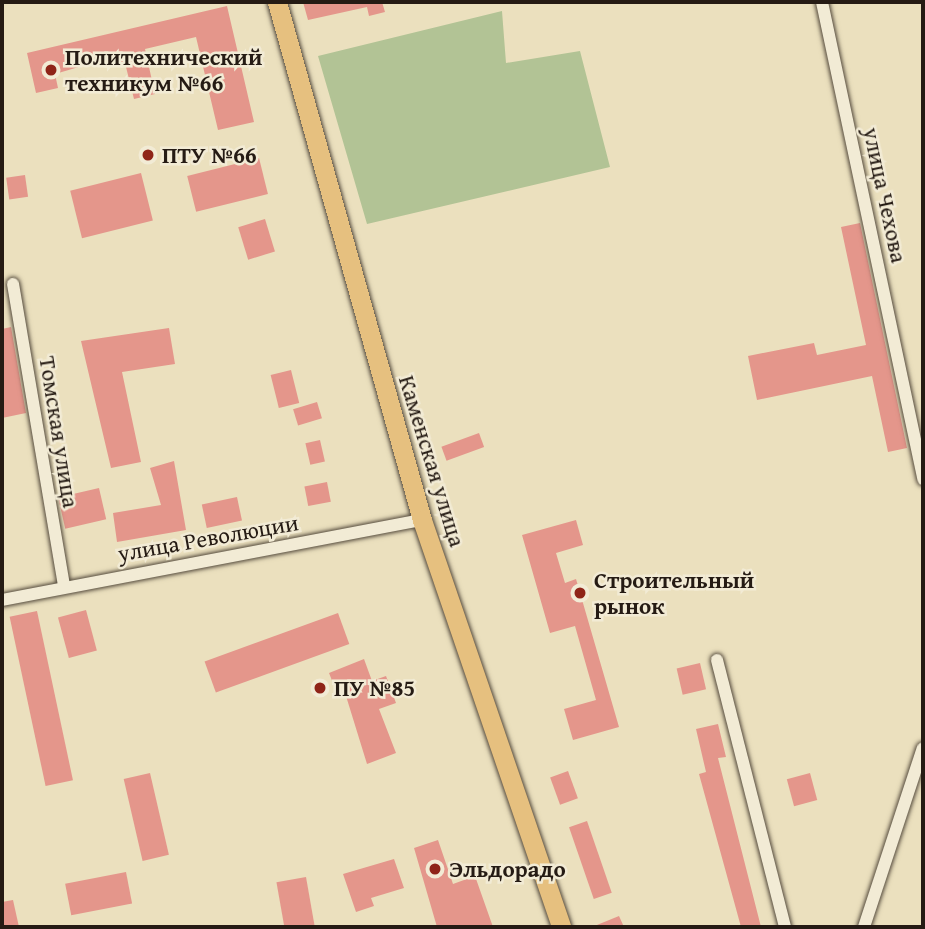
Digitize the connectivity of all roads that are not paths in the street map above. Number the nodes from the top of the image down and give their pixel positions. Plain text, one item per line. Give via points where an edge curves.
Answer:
1 (277, 2) edge
2 (822, 2) edge
3 (13, 284) dead end
4 (923, 479) edge
5 (422, 520) junction
6 (64, 586) junction
7 (2, 600) edge
8 (717, 660) dead end
9 (923, 748) edge
10 (561, 927) edge
11 (785, 927) edge
12 (864, 927) edge

1 - 5 main road, Каменская улица
2 - 4 street, улица Чехова
3 - 6 street, Томская улица
5 - 6 street, улица Революции
5 - 10 main road, Каменская улица
6 - 7 street, улица Революции
8 - 11 street
9 - 12 street

